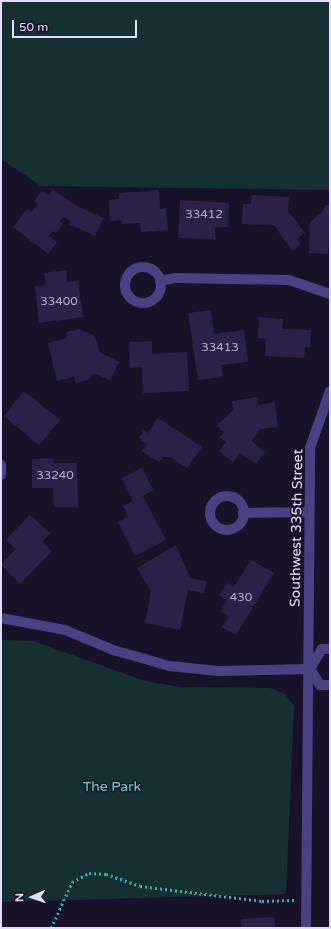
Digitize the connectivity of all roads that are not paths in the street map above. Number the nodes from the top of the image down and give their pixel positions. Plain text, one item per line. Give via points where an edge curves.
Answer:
1 (160, 281) dead end
2 (330, 294) edge
3 (330, 391) edge
4 (1, 465) edge
5 (1, 475) edge
6 (309, 512) junction
7 (243, 513) dead end
8 (1, 618) edge
9 (330, 649) edge
10 (310, 669) junction
11 (330, 685) edge
12 (306, 928) edge

1 - 2 street via 176,278 289,280
3 - 6 street, Southwest 335th Street via 310,448
4 - 5 street
6 - 7 street
6 - 10 street, Southwest 335th Street
8 - 10 street via 65,630 113,650 170,666 218,671
9 - 10 street via 322,649
10 - 11 street via 320,685
10 - 12 street, Southwest 335th Street

